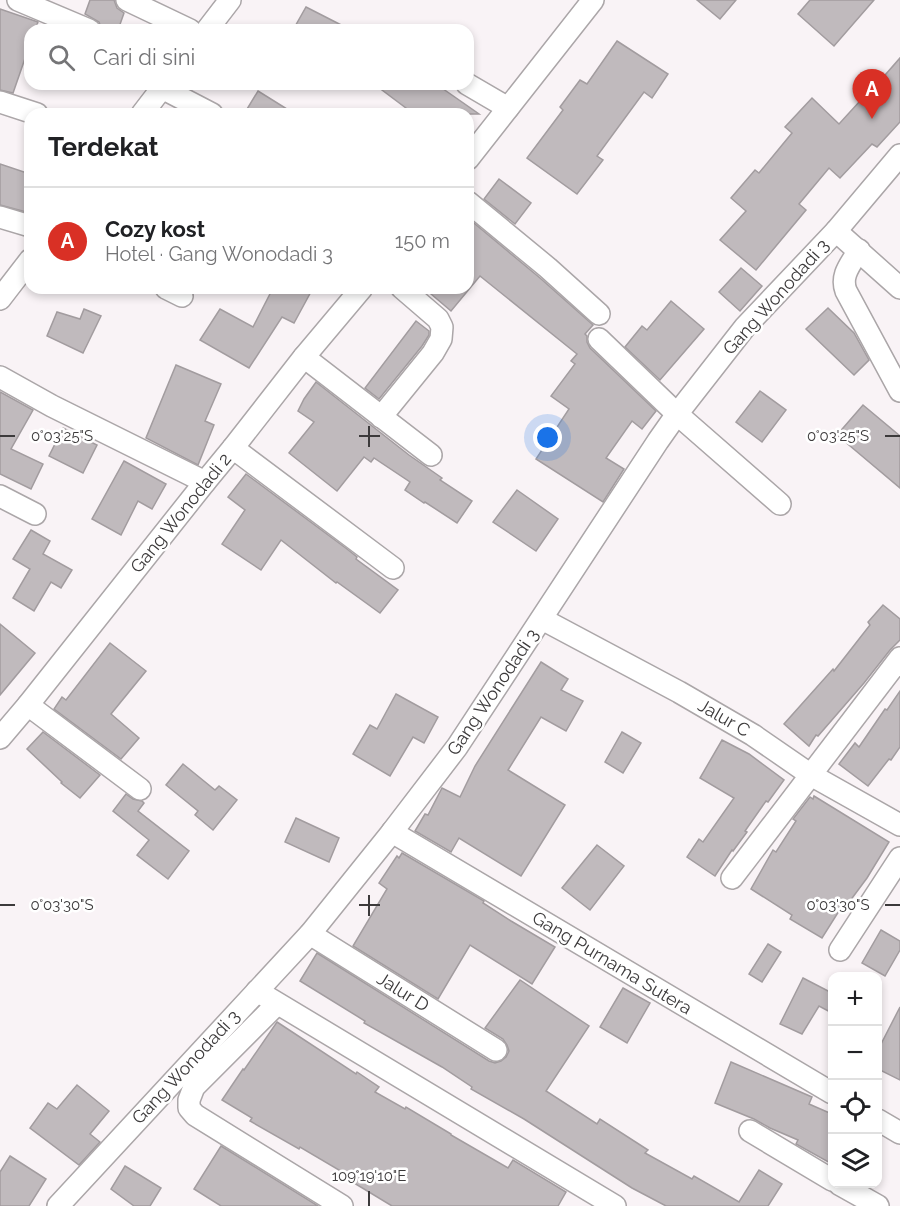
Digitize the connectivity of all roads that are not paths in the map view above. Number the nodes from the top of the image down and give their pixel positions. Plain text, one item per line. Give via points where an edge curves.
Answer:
1 (18, 0) edge
2 (127, 0) edge
3 (230, 0) edge
4 (593, 0) edge
5 (75, 24) edge
6 (177, 24) edge
7 (212, 24) edge
8 (474, 88) edge
9 (161, 90) edge
10 (171, 90) edge
11 (0, 102) edge
12 (147, 108) edge
13 (202, 108) edge
14 (508, 108) junction
15 (24, 110) edge
16 (474, 151) edge
17 (900, 155) edge
18 (474, 207) edge
19 (0, 217) edge
20 (24, 224) edge
21 (836, 231) junction
22 (859, 250) junction
23 (24, 268) edge
24 (900, 288) edge
25 (357, 294) edge
26 (409, 294) edge
27 (0, 299) edge
28 (599, 314) dead end
29 (599, 339) dead end
30 (304, 357) junction
31 (0, 377) edge
32 (900, 391) edge
33 (677, 414) junction
34 (381, 417) junction
35 (233, 448) junction
36 (430, 455) dead end
37 (205, 482) junction
38 (0, 496) edge
39 (780, 504) dead end
40 (35, 514) dead end
41 (393, 568) dead end
42 (542, 619) junction
43 (900, 658) edge
44 (28, 705) junction
45 (0, 738) edge
46 (811, 775) junction
47 (141, 789) dead end
48 (900, 825) edge
49 (392, 832) junction
50 (900, 858) edge
51 (732, 878) dead end
52 (310, 934) junction
53 (840, 950) dead end
54 (257, 991) junction
55 (277, 1004) junction
56 (496, 1050) dead end
57 (828, 1091) edge
58 (882, 1122) edge
59 (750, 1131) dead end
60 (900, 1133) edge
61 (828, 1177) edge
62 (846, 1188) edge
63 (59, 1206) edge
64 (342, 1206) edge
65 (615, 1206) edge
66 (878, 1206) edge

1 - 5 street
2 - 6 street
3 - 7 street
4 - 14 street
8 - 14 street
9 - 12 street
10 - 13 street
11 - 15 street
14 - 16 street
17 - 21 street, Gang Wonodadi 3
18 - 28 street
19 - 20 street
21 - 22 street
21 - 33 street, Gang Wonodadi 3 via 745,327
22 - 24 street
22 - 32 street via 846,271 844,285
23 - 27 street
25 - 30 street, Gang Wonodadi 2
26 - 34 street via 438,319 441,339
29 - 33 street
30 - 34 street
30 - 35 street, Gang Wonodadi 2
31 - 37 street
33 - 39 street
33 - 42 street, Gang Wonodadi 3
34 - 36 street
35 - 37 street, Gang Wonodadi 2
35 - 41 street
37 - 44 street, Gang Wonodadi 2
38 - 40 street
42 - 46 street, Jalur C via 753,735
42 - 49 street, Gang Wonodadi 3 via 457,747
43 - 46 street
44 - 45 street, Gang Wonodadi 2
44 - 47 street
46 - 48 street, Jalur C
46 - 51 street
49 - 52 street, Gang Wonodadi 3
49 - 57 street, Gang Purnama Sutera
50 - 53 street
52 - 54 street, Gang Wonodadi 3
52 - 56 street, Jalur D
54 - 55 street
54 - 63 street, Gang Wonodadi 3
55 - 64 street via 194,1088 189,1108
55 - 65 street
58 - 60 street
59 - 61 street
62 - 66 street

